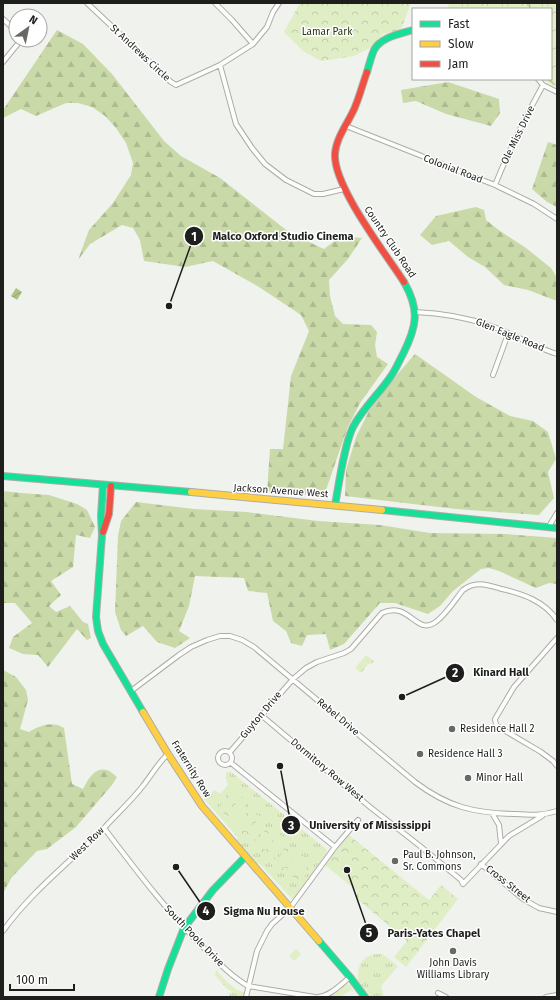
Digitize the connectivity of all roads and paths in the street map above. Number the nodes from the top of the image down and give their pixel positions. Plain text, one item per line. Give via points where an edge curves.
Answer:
1 (87, 3) edge
2 (215, 3) edge
3 (279, 3) edge
4 (412, 30) edge
5 (253, 44) junction
6 (14, 48) edge
7 (3, 62) edge
8 (220, 65) junction
9 (539, 80) edge
10 (543, 85) junction
11 (557, 92) edge
12 (346, 126) junction
13 (495, 185) junction
14 (344, 189) junction
15 (557, 219) edge
16 (415, 312) junction
17 (508, 334) junction
18 (557, 354) edge
19 (493, 375) dead end
20 (3, 476) edge
21 (103, 485) junction
22 (111, 486) junction
23 (335, 505) junction
24 (557, 513) edge
25 (548, 528) junction
26 (557, 528) edge
27 (102, 535) junction
28 (557, 620) edge
29 (556, 641) edge
30 (293, 679) junction
31 (131, 691) junction
32 (261, 715) junction
33 (230, 752) junction
34 (168, 754) junction
35 (231, 763) junction
36 (557, 766) edge
37 (557, 811) edge
38 (492, 814) junction
39 (544, 815) junction
40 (358, 820) dead end
41 (104, 828) junction
42 (501, 843) junction
43 (334, 847) junction
44 (246, 857) junction
45 (482, 864) junction
46 (290, 908) junction
47 (557, 912) edge
48 (184, 928) junction
49 (3, 931) edge
50 (350, 977) junction
51 (248, 986) junction
52 (438, 993) dead end
53 (557, 996) edge
54 (159, 997) edge
55 (246, 997) edge
56 (315, 997) edge
57 (318, 997) edge
58 (365, 997) edge
59 (446, 997) edge
60 (546, 997) edge

1 - 8 street, St Andrews Circle via 176,85
2 - 5 street
3 - 5 street, St Andrews Circle via 267,27
4 - 12 street, Country Club Road via 378,43
5 - 8 street, St Andrews Circle
6 - 7 street
8 - 14 street via 236,124 265,164 286,180 314,194
9 - 10 street
10 - 11 street
10 - 13 street, Ole Miss Drive via 526,114
12 - 13 street, Colonial Road
12 - 14 street, Country Club Road via 335,154
13 - 15 street, Colonial Road via 534,204
14 - 16 street, Country Club Road via 402,278 412,298
16 - 17 street, Glen Eagle Road via 442,313 464,318
16 - 23 street, Country Club Road via 412,335 403,355 392,375 352,429
17 - 18 street, Glen Eagle Road
17 - 19 street
20 - 21 street, Jackson Avenue West
21 - 22 street, Jackson Avenue West
21 - 27 street, Fraternity Row
22 - 23 street, Jackson Avenue West
22 - 27 street, Fraternity Row via 109,514
23 - 25 street, Jackson Avenue West
24 - 25 street
25 - 26 street, Jackson Avenue West
27 - 31 street, Fraternity Row via 96,617 98,631 109,656
28 - 30 street, Guyton Drive via 547,609 519,593 486,584 472,585 463,590 438,621 431,625 424,626 399,610 393,609 382,613 351,649 312,665
29 - 36 street via 514,687 495,719 496,725 541,752
30 - 31 street, Rebel Drive via 248,642 230,636 220,636 191,647
30 - 32 street, Guyton Drive
30 - 38 street, Rebel Drive via 428,792 456,806
31 - 34 street, Fraternity Row
32 - 33 street, Guyton Drive
32 - 45 street, Dormitory Row West via 370,807 426,850 463,884
33 - 35 street via 233,758
33 - 35 street, Guyton Drive via 224,751 218,758 224,765
34 - 41 street, West Row via 142,788
34 - 44 street, Fraternity Row via 202,806
35 - 43 street
37 - 39 street, Rebel Drive
38 - 39 street, Rebel Drive
38 - 42 street via 499,825
39 - 42 street, Dormitory Row West
40 - 43 street
41 - 48 street, South Poole Drive
41 - 49 street, West Row via 28,901
42 - 45 street, Dormitory Row West
43 - 46 street
44 - 46 street, Fraternity Row
44 - 48 street via 214,890
45 - 47 street, Cross Street via 523,898 539,908
46 - 50 street, Fraternity Row
46 - 51 street via 267,931 257,951
48 - 51 street, South Poole Drive via 218,962
48 - 54 street
50 - 57 street via 330,993
50 - 58 street, Fraternity Row
51 - 55 street
51 - 56 street, South Poole Drive
52 - 59 street
53 - 60 street

